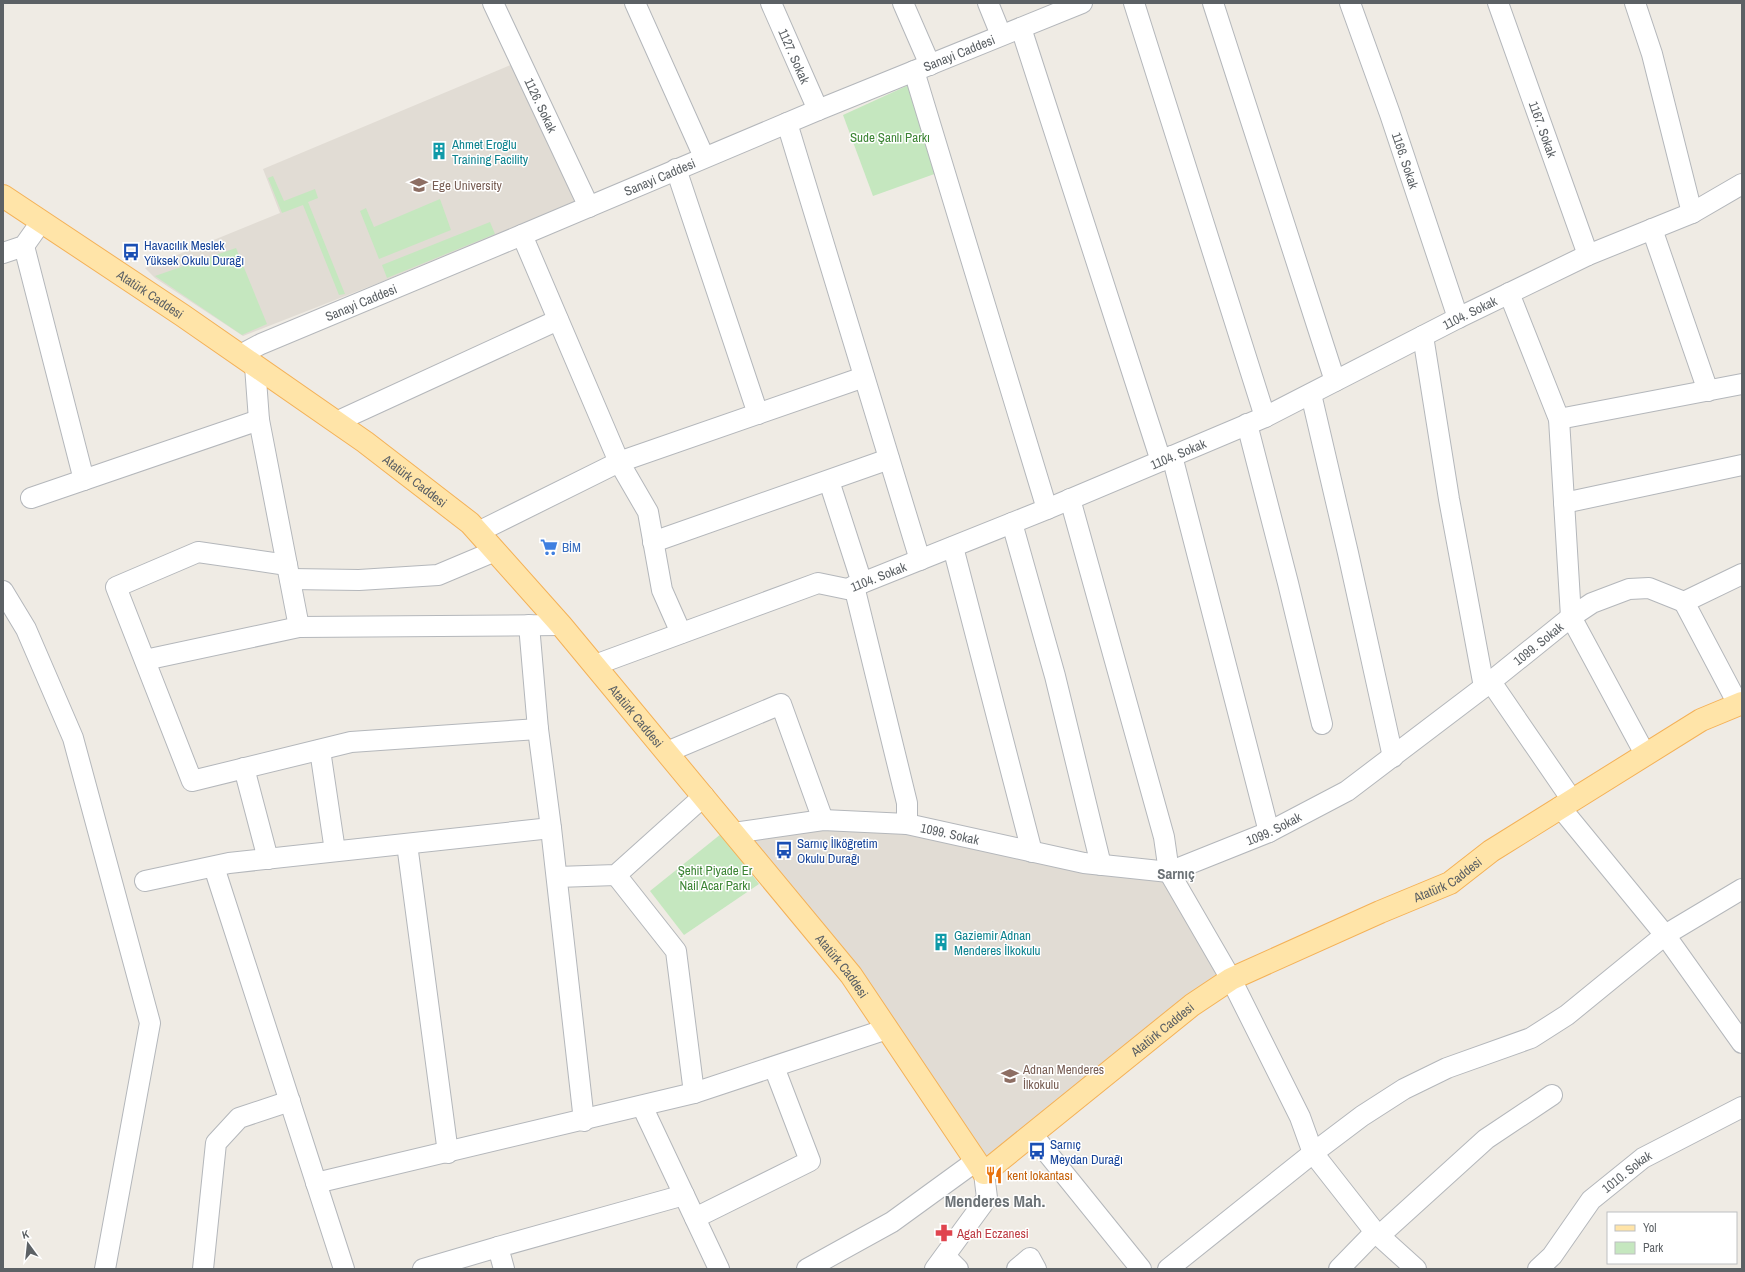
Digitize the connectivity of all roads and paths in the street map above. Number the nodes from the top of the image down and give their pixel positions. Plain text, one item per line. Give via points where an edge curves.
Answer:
1 (493, 3) edge
2 (635, 3) edge
3 (771, 3) edge
4 (903, 3) edge
5 (988, 3) edge
6 (1082, 3) edge
7 (1134, 3) edge
8 (1213, 3) edge
9 (1350, 3) edge
10 (1498, 3) edge
11 (1635, 3) edge
12 (1021, 28) junction
13 (1002, 35) junction
14 (922, 68) junction
15 (818, 110) junction
16 (787, 123) junction
17 (704, 157) junction
18 (676, 169) junction
19 (1741, 187) edge
20 (3, 196) edge
21 (589, 207) junction
22 (1692, 213) junction
23 (41, 222) junction
24 (1652, 229) junction
25 (522, 236) junction
26 (24, 246) junction
27 (3, 253) edge
28 (1588, 255) junction
29 (1509, 293) junction
30 (1458, 318) junction
31 (558, 320) junction
32 (1423, 336) junction
33 (248, 360) junction
34 (864, 377) junction
35 (1335, 381) junction
36 (1742, 384) edge
37 (1708, 391) junction
38 (1311, 394) junction
39 (758, 414) junction
40 (1266, 417) junction
41 (1559, 419) junction
42 (259, 420) junction
43 (336, 422) junction
44 (1247, 424) junction
45 (1167, 458) junction
46 (889, 459) junction
47 (619, 462) junction
48 (1742, 465) edge
49 (84, 480) junction
50 (829, 481) junction
51 (31, 498) dead end
52 (1070, 499) junction
53 (1564, 503) junction
54 (1047, 509) junction
55 (1012, 523) junction
56 (478, 532) junction
57 (653, 542) junction
58 (953, 546) junction
59 (495, 551) junction
60 (920, 560) junction
61 (288, 572) junction
62 (1742, 574) edge
63 (858, 584) junction
64 (3, 591) edge
65 (1684, 602) junction
66 (1571, 617) junction
67 (529, 625) junction
68 (561, 625) junction
69 (299, 627) junction
70 (681, 633) junction
71 (145, 660) junction
72 (595, 665) junction
73 (1487, 684) junction
74 (1740, 704) edge
75 (1322, 724) dead end
76 (538, 729) junction
77 (320, 750) junction
78 (667, 752) junction
79 (1645, 754) junction
80 (1393, 757) junction
81 (244, 768) junction
82 (704, 796) junction
83 (1566, 803) junction
84 (823, 820) junction
85 (907, 824) junction
86 (551, 828) junction
87 (1269, 832) junction
88 (734, 833) junction
89 (407, 844) junction
90 (335, 851) junction
91 (1032, 852) junction
92 (268, 859) junction
93 (1101, 865) junction
94 (214, 867) junction
95 (1169, 872) junction
96 (616, 875) junction
97 (557, 877) junction
98 (145, 881) dead end
99 (1742, 889) edge
100 (1665, 935) junction
101 (1231, 979) junction
102 (887, 1029) junction
103 (1742, 1043) edge
104 (774, 1067) junction
105 (694, 1093) junction
106 (1552, 1095) dead end
107 (290, 1101) junction
108 (642, 1106) junction
109 (1742, 1107) edge
110 (584, 1120) junction
111 (1032, 1134) junction
112 (448, 1153) junction
113 (1313, 1153) junction
114 (980, 1167) junction
115 (316, 1183) junction
116 (684, 1195) junction
117 (695, 1218) junction
118 (1377, 1234) junction
119 (498, 1247) junction
120 (946, 1265) edge
121 (105, 1269) edge
122 (203, 1269) edge
123 (344, 1269) edge
124 (423, 1269) edge
125 (504, 1269) edge
126 (719, 1269) edge
127 (806, 1269) edge
128 (1016, 1269) edge
129 (1036, 1269) edge
130 (1141, 1269) edge
131 (1168, 1269) edge
132 (1339, 1269) edge
133 (1416, 1269) edge
134 (1538, 1269) edge

1 - 21 street, 1126. Sokak
2 - 17 street
3 - 15 street, 1127. Sokak
4 - 14 street
5 - 13 street
6 - 12 street, Sanayi Caddesi
7 - 40 street
8 - 35 street
9 - 30 street, 1166. Sokak
10 - 28 street, 1167. Sokak
11 - 22 street via 1652,54
12 - 13 street, Sanayi Caddesi
12 - 45 street
13 - 14 street, Sanayi Caddesi
14 - 15 street, Sanayi Caddesi
14 - 54 street
15 - 16 street, Sanayi Caddesi
16 - 17 street, Sanayi Caddesi
16 - 34 street
17 - 18 street, Sanayi Caddesi
18 - 21 street, Sanayi Caddesi
18 - 39 street
19 - 22 street, 1104. Sokak
20 - 23 main road, Atatürk Caddesi
21 - 25 street, Sanayi Caddesi
22 - 24 street, 1104. Sokak
23 - 26 street
23 - 33 main road, Atatürk Caddesi
24 - 28 street, 1104. Sokak
24 - 37 street
25 - 31 street
25 - 33 street, Sanayi Caddesi via 261,344
26 - 27 street
26 - 49 street
28 - 29 street, 1104. Sokak
29 - 30 street, 1104. Sokak
29 - 41 street
30 - 32 street, 1104. Sokak
31 - 43 street
31 - 47 street
32 - 35 street, 1104. Sokak
32 - 73 street via 1449,500
33 - 42 street
33 - 43 main road, Atatürk Caddesi
34 - 39 street
34 - 46 street
35 - 38 street, 1104. Sokak
36 - 37 street
37 - 41 street
38 - 40 street, 1104. Sokak
38 - 80 street
39 - 47 street
40 - 44 street, 1104. Sokak
41 - 53 street
42 - 49 street
42 - 61 street
43 - 56 main road, Atatürk Caddesi via 366,442 470,523
44 - 45 street, 1104. Sokak
44 - 75 street
45 - 52 street, 1104. Sokak
45 - 87 street
46 - 50 street
46 - 60 street
47 - 56 street
47 - 57 street via 648,512
48 - 53 street
49 - 51 street
50 - 57 street
50 - 63 street
52 - 54 street, 1104. Sokak
52 - 95 street via 1164,837
53 - 66 street
54 - 55 street, 1104. Sokak
55 - 58 street, 1104. Sokak
55 - 93 street via 1055,676
56 - 59 main road, Atatürk Caddesi
57 - 70 street via 662,590
58 - 60 street, 1104. Sokak
58 - 91 street
59 - 61 street via 438,575 359,580
59 - 68 main road, Atatürk Caddesi
60 - 63 street, 1104. Sokak
61 - 69 street
61 - 71 street via 198,552 116,587
62 - 65 street
63 - 70 street, 1104. Sokak via 847,589 818,583
63 - 85 street via 907,803
64 - 121 street via 26,629 73,738 150,1023
65 - 66 street, 1099. Sokak via 1649,588 1628,589 1592,603
65 - 74 street
66 - 73 street, 1099. Sokak
66 - 79 street
67 - 68 street
67 - 69 street
67 - 76 street
68 - 72 main road, Atatürk Caddesi
69 - 71 street
70 - 72 street, 1104. Sokak
71 - 81 street via 192,781
72 - 78 main road, Atatürk Caddesi
73 - 80 street, 1099. Sokak
73 - 83 street
74 - 79 main road, Atatürk Caddesi via 1701,720
76 - 77 street via 351,742
76 - 86 street
77 - 81 street
77 - 90 street
78 - 82 main road, Atatürk Caddesi
78 - 84 street via 781,704
79 - 83 main road, Atatürk Caddesi
80 - 87 street, 1099. Sokak via 1347,791
81 - 92 street
82 - 88 main road, Atatürk Caddesi
82 - 96 street
83 - 100 street
83 - 101 main road, Atatürk Caddesi via 1491,851 1450,883
84 - 85 street, 1099. Sokak
84 - 88 street, 1099. Sokak
85 - 91 street, 1099. Sokak
86 - 89 street
86 - 97 street
87 - 95 street, 1099. Sokak
88 - 102 main road, Atatürk Caddesi via 851,975
89 - 90 street
89 - 112 street
90 - 92 street
91 - 93 street, 1099. Sokak
92 - 94 street
93 - 95 street, 1099. Sokak
94 - 98 street
94 - 107 street
95 - 101 street
96 - 97 street
96 - 105 street via 676,951
97 - 110 street
99 - 100 street
100 - 103 street
100 - 113 street via 1567,1015 1531,1038 1447,1068 1404,1089 1362,1116
101 - 111 main road, Atatürk Caddesi via 1192,1005
101 - 113 street via 1300,1117
102 - 104 street
102 - 114 main road, Atatürk Caddesi
104 - 105 street
104 - 117 street via 810,1161
105 - 108 street
106 - 118 street via 1486,1139
107 - 115 street
107 - 122 street via 239,1118 216,1143
108 - 110 street
108 - 116 street
109 - 134 street, 1010. Sokak via 1643,1158 1591,1200 1552,1256
110 - 112 street
111 - 114 main road, Atatürk Caddesi
111 - 130 street
112 - 115 street
113 - 118 street
113 - 131 street
114 - 120 street via 987,1198
114 - 127 street via 892,1222
115 - 123 street
116 - 117 street
116 - 119 street
117 - 126 street
118 - 132 street
118 - 133 street
119 - 124 street
119 - 125 street
128 - 129 street via 1030,1258

